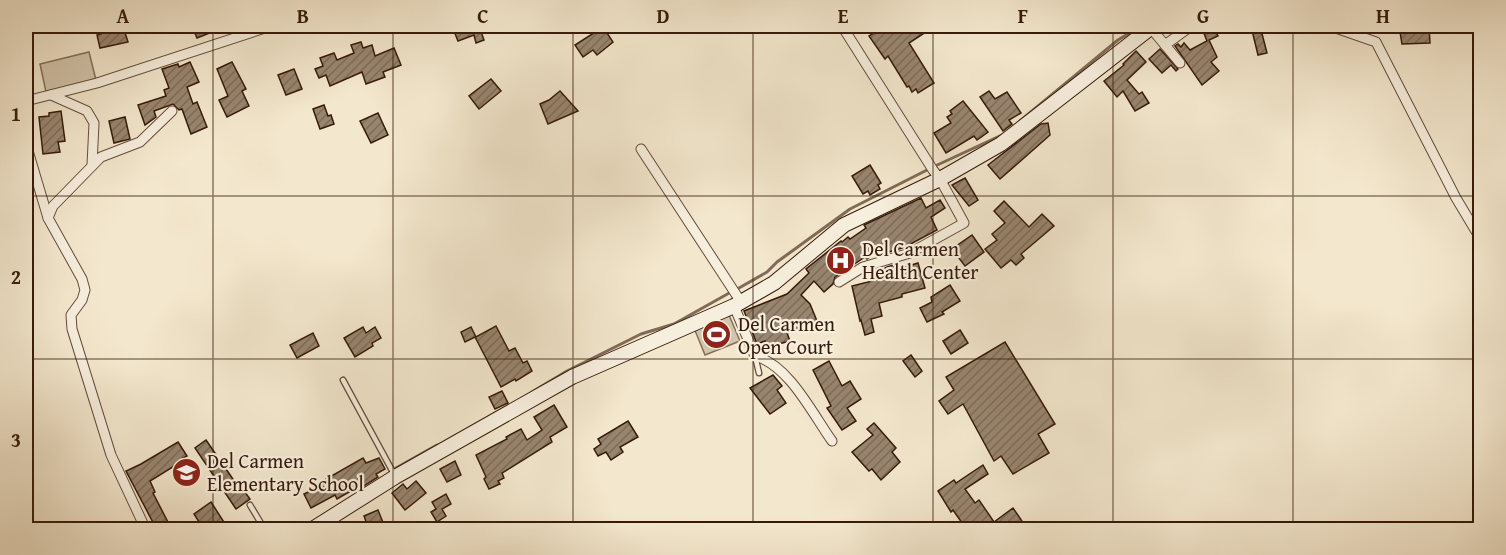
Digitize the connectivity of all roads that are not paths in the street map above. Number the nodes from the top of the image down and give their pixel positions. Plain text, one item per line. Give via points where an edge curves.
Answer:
1 (842, 26) edge
2 (1152, 26) edge
3 (1191, 26) edge
4 (1330, 26) edge
5 (264, 27) edge
6 (1165, 45) junction
7 (1180, 63) dead end
8 (51, 95) junction
9 (26, 101) edge
10 (172, 111) dead end
11 (26, 144) edge
12 (641, 149) dead end
13 (92, 165) junction
14 (940, 179) junction
15 (48, 218) junction
16 (1480, 237) edge
17 (839, 282) dead end
18 (738, 304) junction
19 (755, 356) junction
20 (759, 373) dead end
21 (344, 380) dead end
22 (832, 441) dead end
23 (395, 477) junction
24 (250, 505) dead end
25 (146, 530) edge
26 (265, 530) edge
27 (311, 530) edge

1 - 14 street
2 - 6 street
2 - 14 street via 1001,144
3 - 6 street
4 - 16 street via 1376,42
5 - 8 street via 141,70
6 - 7 street
8 - 9 street
8 - 13 street via 87,111 94,123
10 - 13 street via 140,142 101,157
11 - 15 street
12 - 18 street
13 - 15 street via 53,206
14 - 17 street via 964,223 910,253 863,267
14 - 18 street via 844,225 774,283
15 - 25 street via 82,279 85,290 71,315 72,329 111,455
18 - 19 street
18 - 23 street via 572,377
19 - 20 lane
19 - 22 street via 776,366 788,378
21 - 23 lane
23 - 27 street
24 - 26 lane

